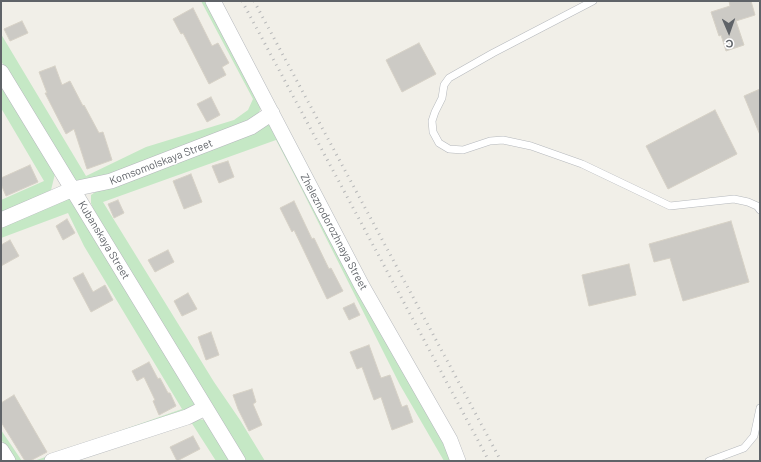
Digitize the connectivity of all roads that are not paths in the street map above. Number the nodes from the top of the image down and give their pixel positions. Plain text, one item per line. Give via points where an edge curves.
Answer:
1 (213, 1) edge
2 (593, 1) edge
3 (1, 72) edge
4 (272, 113) junction
5 (74, 189) junction
6 (760, 210) edge
7 (1, 220) edge
8 (205, 408) junction
9 (760, 408) edge
10 (1, 450) edge
11 (8, 461) edge
12 (52, 461) edge
13 (238, 461) edge
14 (458, 461) edge
15 (709, 461) edge

1 - 4 street, Zheleznodorozhnaya Street
2 - 6 lane via 449,78 444,85 442,98 432,121 433,132 439,143 449,149 463,150 490,141 503,140 531,146 582,164 670,206 734,199 748,202
3 - 5 street, Kubanskaya Street
4 - 5 street, Komsomolskaya Street via 251,127 111,181
4 - 14 street, Zheleznodorozhnaya Street via 362,286 450,440
5 - 7 street, Komsomolskaya Street
5 - 8 street, Kubanskaya Street
8 - 12 street via 187,417
8 - 13 street, Kubanskaya Street
9 - 15 lane via 754,436 744,448
10 - 11 street

